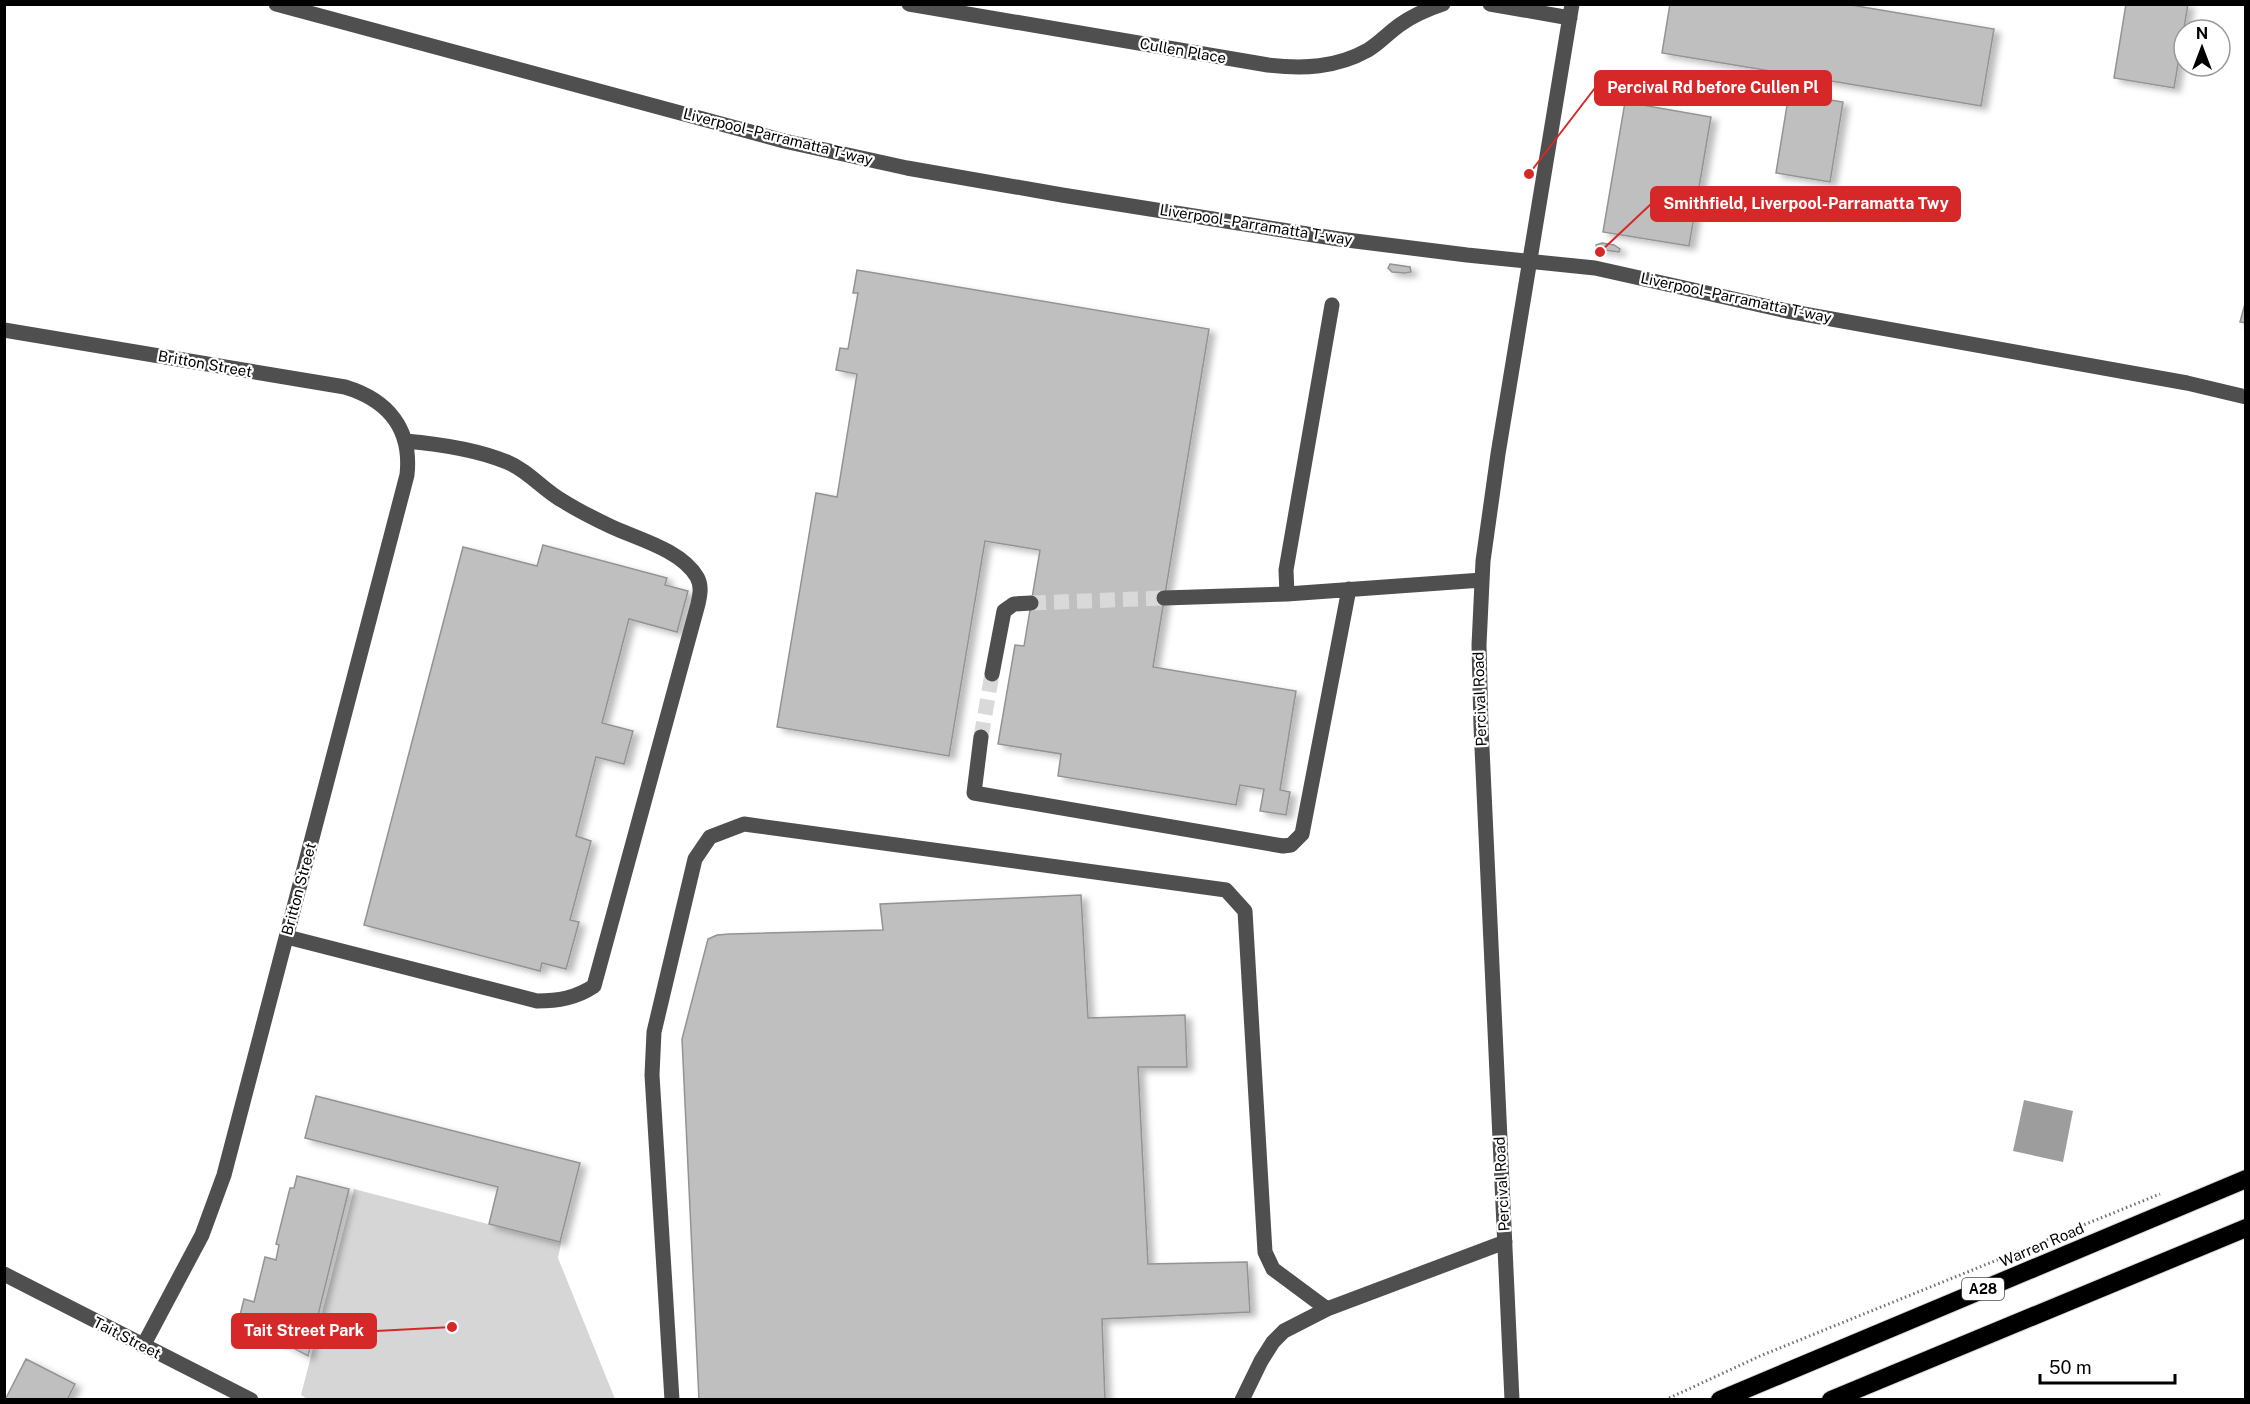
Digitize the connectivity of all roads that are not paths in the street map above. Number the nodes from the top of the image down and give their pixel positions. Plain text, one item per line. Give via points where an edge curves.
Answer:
1 (276, 4) edge
2 (909, 4) edge
3 (1443, 4) edge
4 (1490, 4) edge
5 (1571, 11) edge
6 (1530, 261) junction
7 (1332, 305) dead end
8 (4, 330) edge
9 (2246, 397) edge
10 (405, 441) junction
11 (1482, 580) junction
12 (1349, 589) junction
13 (1287, 594) junction
14 (1164, 598) tunnel mouth
15 (1031, 603) tunnel mouth
16 (992, 674) tunnel mouth
17 (981, 737) tunnel mouth
18 (287, 937) junction
19 (2246, 1179) edge
20 (2246, 1228) edge
21 (1505, 1242) junction
22 (4, 1275) edge
23 (1327, 1309) junction
24 (143, 1346) junction
25 (250, 1400) edge
26 (672, 1400) edge
27 (1242, 1400) edge
28 (1512, 1400) edge
29 (1720, 1400) edge
30 (1831, 1400) edge

1 - 6 street, Liverpool–Parramatta T-way via 784,141 907,168 1339,239
2 - 3 street, Cullen Place via 1293,68 1352,58 1415,15
4 - 5 street
5 - 6 street, Percival Road
6 - 9 street, Liverpool–Parramatta T-way via 1595,268 1803,314
6 - 11 street, Percival Road
7 - 13 street via 1286,570
8 - 10 street, Britton Street via 345,387 363,393 399,418
10 - 18 street, Britton Street via 407,475
10 - 18 street via 456,447 519,468 561,500 664,549 684,564 698,579 698,604 594,986 568,998 537,1001
11 - 12 street
11 - 21 street, Percival Road via 1481,726
12 - 13 street
12 - 17 street via 1302,834 1291,845 974,793
13 - 14 street
15 - 16 street via 1014,604 1004,611
18 - 24 street, Britton Street via 215,1204
19 - 29 highway, Warren Road / A28
20 - 30 highway
21 - 23 street
21 - 28 street, Percival Road
22 - 24 street, Tait Street
23 - 26 street via 1273,1269 1265,1252 1245,911 1226,890 744,824 710,837 696,859 654,1032 652,1075
23 - 27 street via 1284,1331 1273,1342
24 - 25 street, Tait Street

